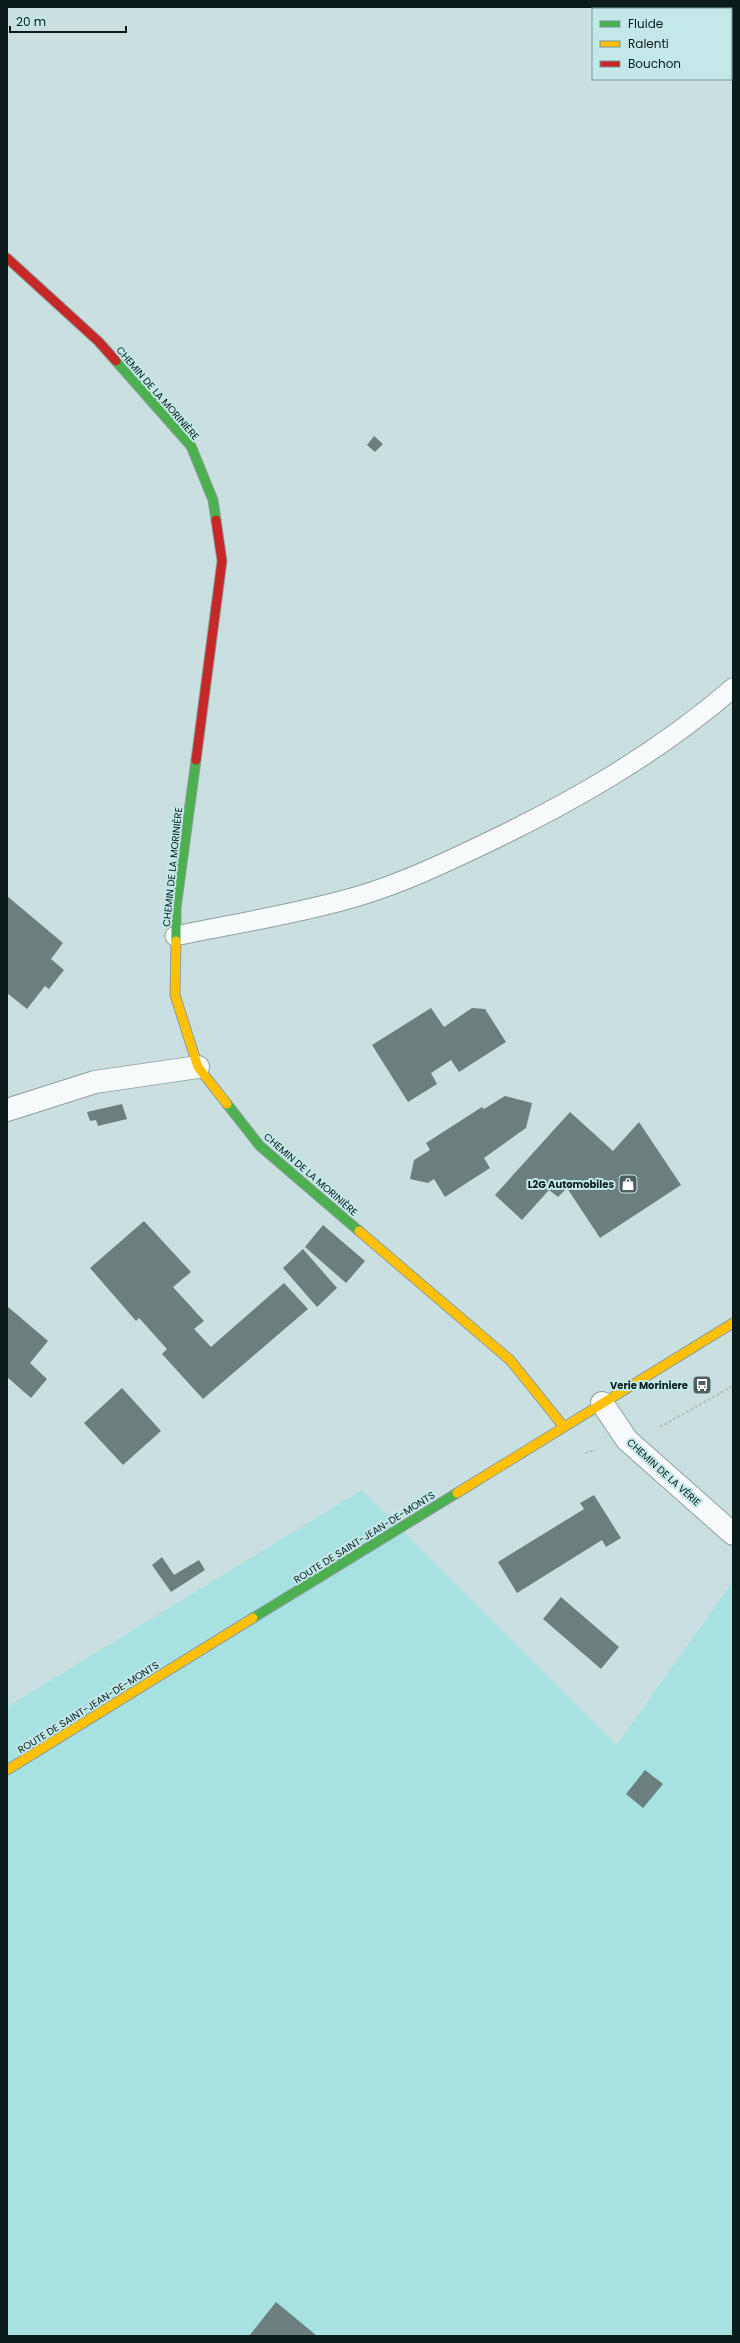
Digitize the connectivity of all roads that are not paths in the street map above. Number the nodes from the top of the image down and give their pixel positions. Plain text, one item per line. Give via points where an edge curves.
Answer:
1 (7, 258) edge
2 (733, 688) edge
3 (175, 936) junction
4 (198, 1067) junction
5 (7, 1110) edge
6 (733, 1323) edge
7 (602, 1403) junction
8 (564, 1427) junction
9 (733, 1534) edge
10 (7, 1770) edge

1 - 3 street, CHEMIN DE LA MORINIÈRE via 98,341 191,446 213,500 222,561 176,908
2 - 3 lane via 706,711 622,771 522,827 415,877 337,902
3 - 4 street, CHEMIN DE LA MORINIÈRE via 175,994
4 - 5 street via 95,1082
4 - 8 street, CHEMIN DE LA MORINIÈRE via 260,1146 510,1360
6 - 7 street, ROUTE DE SAINT-JEAN-DE-MONTS
7 - 8 street, ROUTE DE SAINT-JEAN-DE-MONTS
7 - 9 street, CHEMIN DE LA VÉRIE via 627,1440
8 - 10 street, ROUTE DE SAINT-JEAN-DE-MONTS

